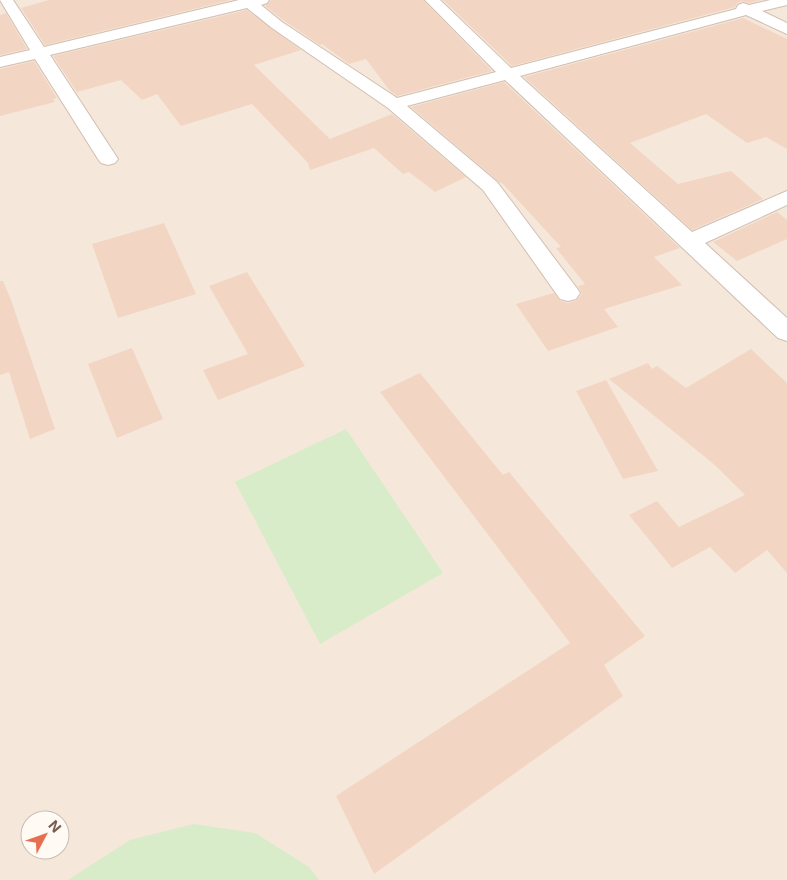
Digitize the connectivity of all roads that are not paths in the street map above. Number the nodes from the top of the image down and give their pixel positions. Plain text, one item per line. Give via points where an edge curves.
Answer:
1 (6, 0) edge
2 (432, 0) edge
3 (725, 0) edge
4 (787, 0) edge
5 (252, 1) edge
6 (748, 10) junction
7 (787, 29) edge
8 (40, 52) junction
9 (0, 62) edge
10 (508, 74) junction
11 (394, 104) junction
12 (108, 159) dead end
13 (787, 197) edge
14 (689, 242) junction
15 (568, 293) dead end
16 (787, 332) edge

1 - 8 street
2 - 10 street
3 - 6 street
4 - 6 street
5 - 8 street
5 - 11 street via 277,24
6 - 7 street
6 - 10 street
8 - 9 street
8 - 12 street
10 - 11 street
10 - 14 street
11 - 15 street via 490,186
13 - 14 street
14 - 16 street

